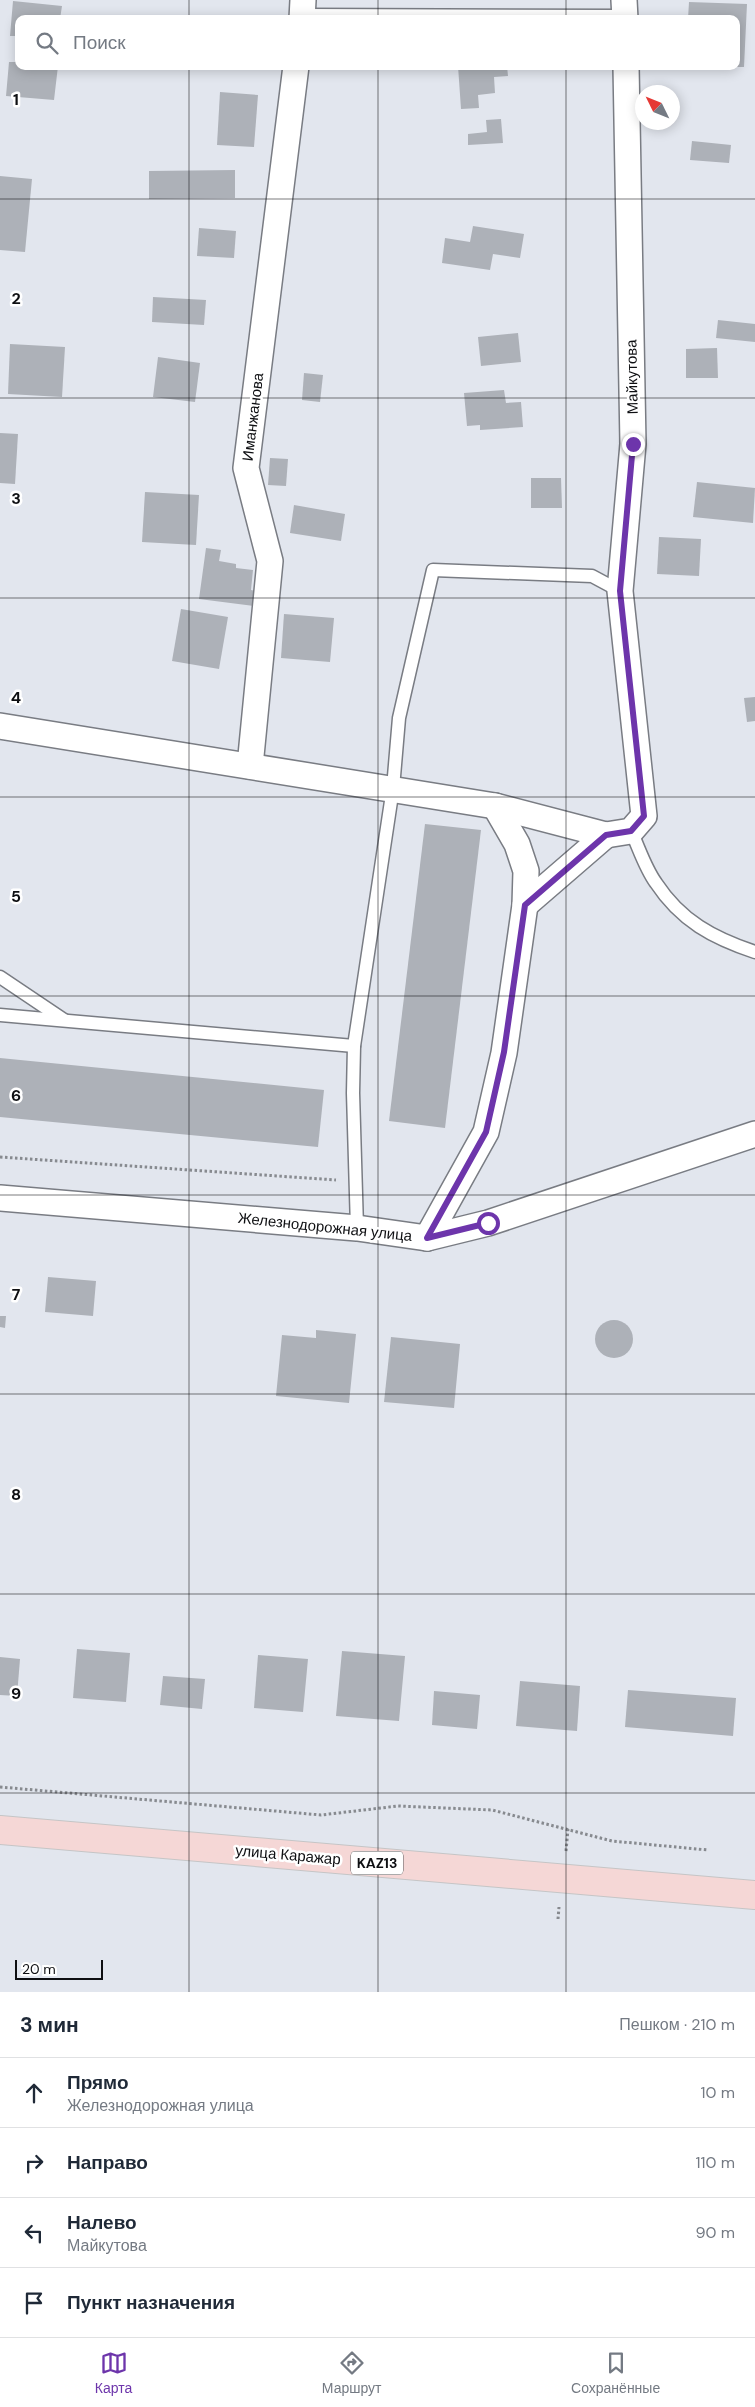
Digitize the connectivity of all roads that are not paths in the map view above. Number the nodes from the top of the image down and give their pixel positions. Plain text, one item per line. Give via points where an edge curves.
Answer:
1 (303, 11) edge
2 (624, 12) edge
3 (296, 70) edge
4 (626, 70) edge
5 (620, 591) junction
6 (0, 726) edge
7 (250, 766) junction
8 (393, 788) junction
9 (494, 806) junction
10 (631, 831) junction
11 (606, 835) junction
12 (525, 905) junction
13 (755, 952) edge
14 (0, 977) edge
15 (0, 1015) edge
16 (66, 1022) junction
17 (354, 1046) junction
18 (755, 1134) edge
19 (0, 1198) edge
20 (356, 1228) junction
21 (427, 1238) junction
22 (0, 1830) edge
23 (755, 1895) edge

1 - 2 lane
3 - 7 street, Иманжанова via 246,468 270,561
4 - 5 street, Майкутова via 633,444
5 - 8 lane via 592,576 433,570 399,718
5 - 10 street, Майкутова via 644,816
6 - 7 street
7 - 8 street
8 - 9 street
8 - 17 lane
9 - 11 street
9 - 12 street via 518,844 526,871
10 - 11 street
10 - 13 lane via 656,883 689,921 721,941
11 - 12 street
12 - 21 street via 504,1052 486,1132
14 - 16 lane
15 - 16 lane
16 - 17 lane
17 - 20 lane
18 - 21 street, Железнодорожная улица via 488,1223
19 - 20 street, Железнодорожная улица
20 - 21 street, Железнодорожная улица
22 - 23 main road, улица Каражар / KAZ13

